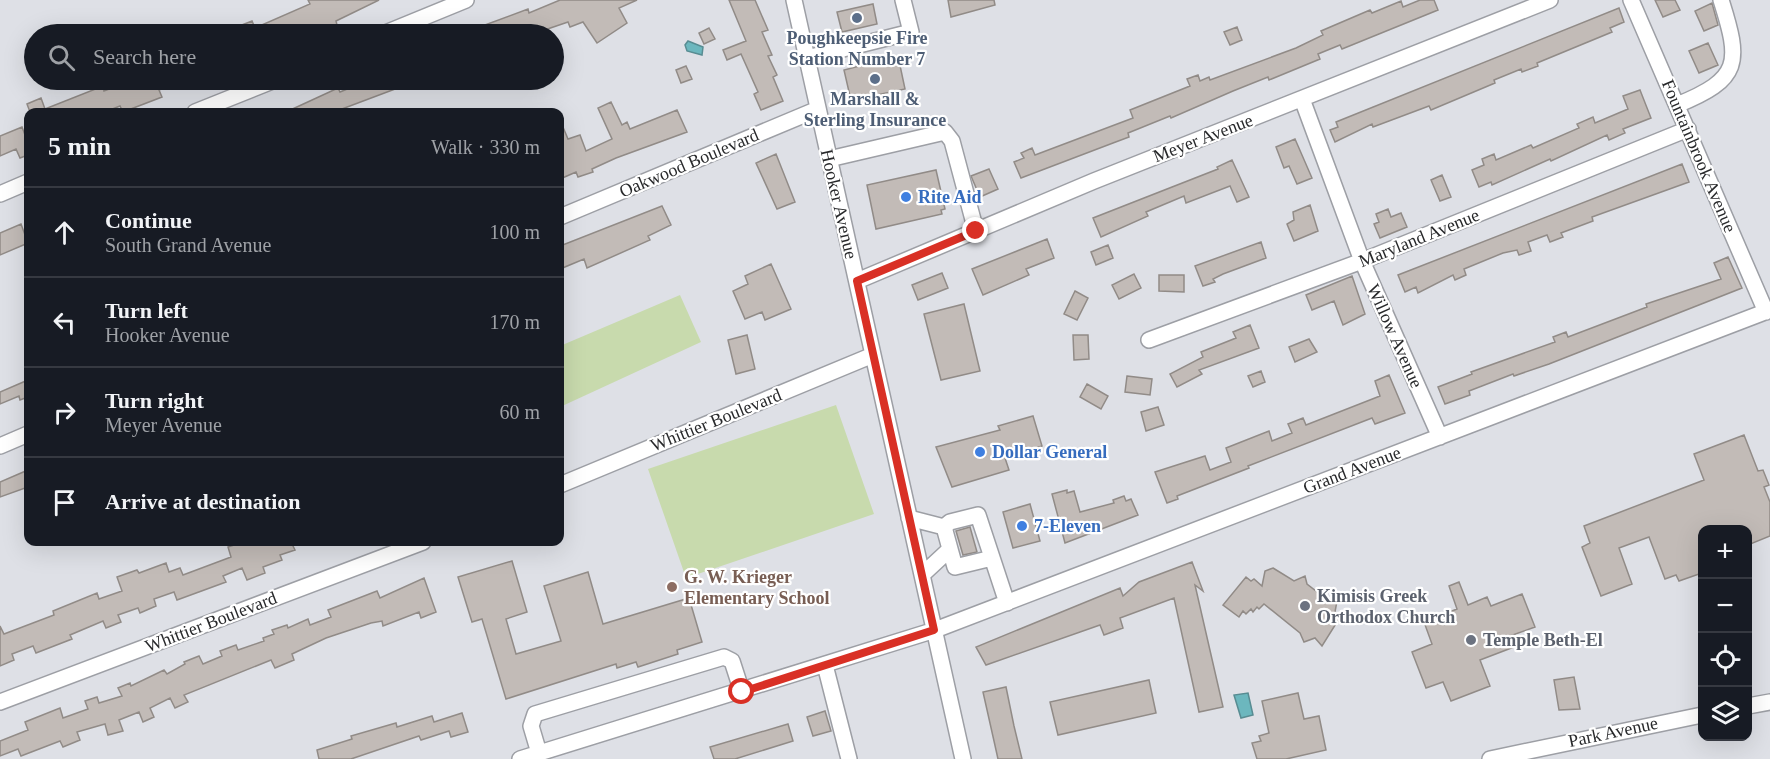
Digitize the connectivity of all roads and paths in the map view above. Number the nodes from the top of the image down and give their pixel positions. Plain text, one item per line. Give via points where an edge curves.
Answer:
1 (466, 0) edge
2 (794, 0) edge
3 (903, 0) edge
4 (1550, 0) edge
5 (1631, 0) edge
6 (1721, 0) edge
7 (407, 24) edge
8 (807, 58) junction
9 (250, 90) edge
10 (1302, 99) junction
11 (1677, 105) junction
12 (205, 108) edge
13 (818, 109) junction
14 (1688, 129) junction
15 (830, 159) junction
16 (24, 184) edge
17 (0, 194) edge
18 (564, 215) edge
19 (976, 231) junction
20 (1362, 261) junction
21 (857, 281) junction
22 (1768, 311) edge
23 (1149, 340) dead end
24 (873, 356) junction
25 (24, 436) edge
26 (1440, 437) junction
27 (0, 446) edge
28 (564, 483) edge
29 (909, 518) junction
30 (944, 527) junction
31 (412, 546) edge
32 (950, 549) junction
33 (992, 558) junction
34 (922, 575) junction
35 (1007, 603) junction
36 (934, 630) junction
37 (825, 665) junction
38 (742, 692) junction
39 (0, 702) edge
40 (1770, 702) edge
41 (1752, 705) edge
42 (1698, 716) edge
43 (539, 753) junction
44 (520, 759) edge
45 (849, 759) edge
46 (963, 759) edge
47 (1490, 759) edge

1 - 7 street
2 - 8 street, Hooker Avenue
3 - 8 street via 911,32
4 - 10 street, Meyer Avenue
5 - 11 street, Fountainbrook Avenue
6 - 11 street via 1732,37 1728,71 1722,82 1706,93
8 - 13 street, Hooker Avenue
9 - 12 street
10 - 19 street, Meyer Avenue
10 - 20 street, Willow Avenue
11 - 14 street, Fountainbrook Avenue
13 - 15 street, Hooker Avenue
13 - 18 street, Oakwood Boulevard
14 - 20 street, Maryland Avenue
14 - 22 street, Fountainbrook Avenue
15 - 19 street via 945,132 952,141
15 - 21 street, Hooker Avenue
16 - 17 street
19 - 21 street, Meyer Avenue
20 - 23 street, Maryland Avenue
20 - 26 street, Willow Avenue
21 - 24 street, Hooker Avenue
22 - 26 street, Grand Avenue
24 - 28 street, Whittier Boulevard
24 - 29 street, Hooker Avenue
25 - 27 street
26 - 35 street, Grand Avenue
29 - 30 street
29 - 34 street, Hooker Avenue
30 - 32 street
30 - 33 street via 978,514
31 - 39 street, Whittier Boulevard
32 - 33 street via 955,567
32 - 34 street
33 - 35 street
34 - 36 street, Hooker Avenue
35 - 36 street, Grand Avenue
36 - 37 street, Grand Avenue
36 - 46 street, Hooker Avenue
37 - 38 street, Grand Avenue
37 - 45 street
38 - 43 street, Grand Avenue
38 - 43 street via 732,661 724,657 535,714 531,726
40 - 41 street
42 - 47 street, Park Avenue
43 - 44 street, Grand Avenue

